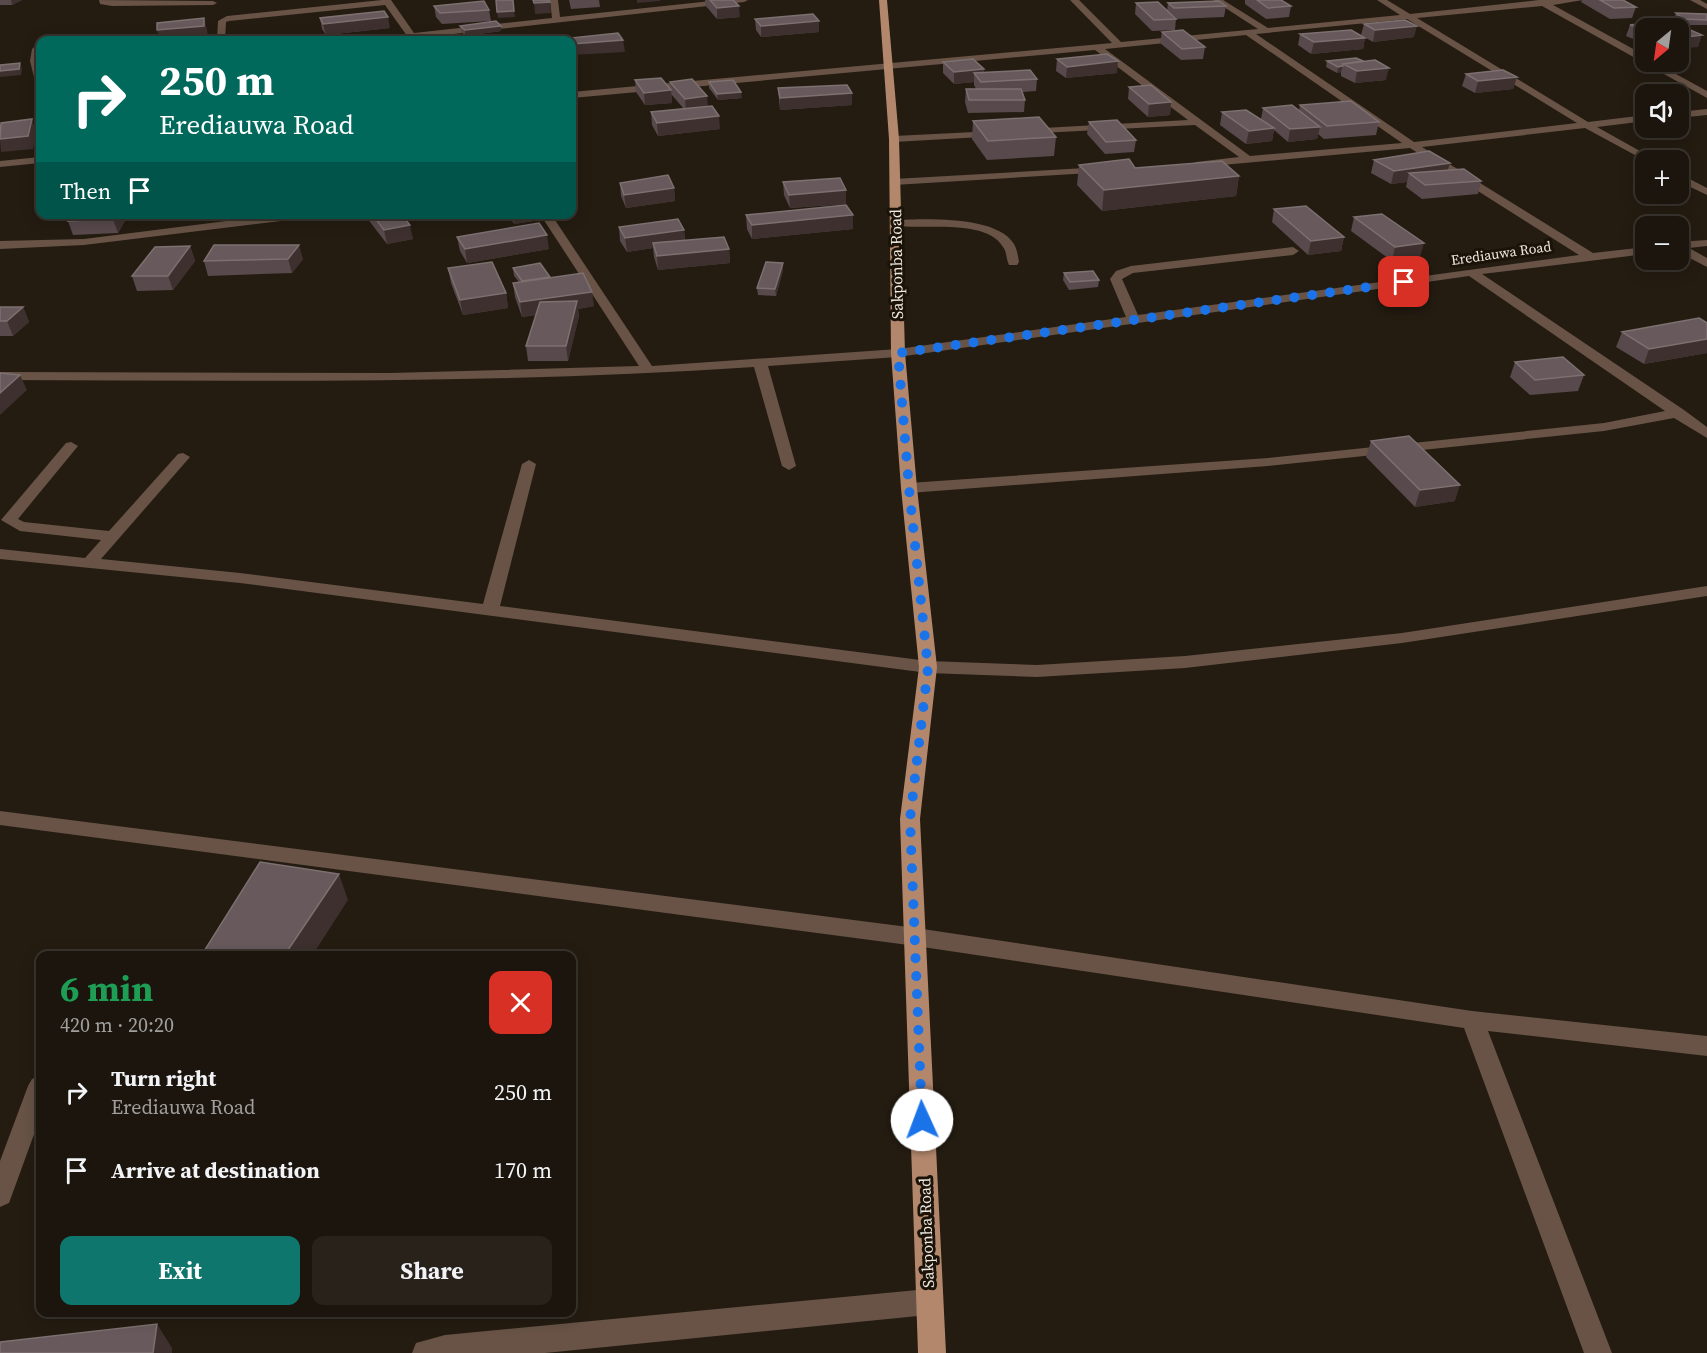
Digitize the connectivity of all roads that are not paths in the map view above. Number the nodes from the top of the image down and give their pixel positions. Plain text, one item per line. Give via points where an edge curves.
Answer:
1 (103, 0) edge
2 (554, 0) edge
3 (744, 0) edge
4 (883, 0) edge
5 (1074, 0) edge
6 (1217, 0) edge
7 (1381, 0) edge
8 (1579, 0) edge
9 (1694, 0) edge
10 (387, 1) edge
11 (706, 2) edge
12 (1540, 2) edge
13 (213, 3) dead end
14 (1707, 7) edge
15 (1410, 16) junction
16 (556, 19) junction
17 (1265, 30) junction
18 (1246, 31) junction
19 (220, 36) edge
20 (411, 36) edge
21 (427, 36) edge
22 (1118, 44) junction
23 (1097, 47) junction
24 (36, 49) edge
25 (1635, 54) edge
26 (36, 68) edge
27 (886, 68) junction
28 (1667, 72) edge
29 (1707, 94) edge
30 (576, 95) edge
31 (1707, 112) edge
32 (1689, 114) edge
33 (1635, 119) edge
34 (1197, 122) junction
35 (1586, 124) junction
36 (1002, 133) edge
37 (1014, 133) edge
38 (894, 139) junction
39 (1412, 145) junction
40 (1635, 151) edge
41 (36, 159) edge
42 (1250, 161) junction
43 (0, 164) edge
44 (1191, 165) edge
45 (1120, 169) edge
46 (894, 182) junction
47 (1689, 182) edge
48 (1707, 192) edge
49 (273, 219) edge
50 (548, 219) edge
51 (895, 223) junction
52 (1707, 243) edge
53 (0, 245) edge
54 (1689, 245) edge
55 (1293, 251) dead end
56 (1635, 251) edge
57 (1689, 252) edge
58 (1589, 256) junction
59 (1013, 262) dead end
60 (1707, 263) edge
61 (1471, 272) junction
62 (1134, 320) junction
63 (898, 353) junction
64 (760, 363) junction
65 (648, 370) junction
66 (0, 376) edge
67 (1678, 413) junction
68 (1707, 434) edge
69 (71, 446) dead end
70 (183, 457) dead end
71 (529, 464) dead end
72 (789, 466) dead end
73 (909, 488) junction
74 (113, 536) junction
75 (0, 554) edge
76 (89, 563) junction
77 (1707, 591) edge
78 (490, 611) junction
79 (928, 668) junction
80 (0, 818) edge
81 (916, 937) junction
82 (1472, 1020) junction
83 (1707, 1046) edge
84 (36, 1097) edge
85 (0, 1195) edge
86 (928, 1302) junction
87 (426, 1353) edge
88 (932, 1353) edge
89 (1598, 1353) edge

1 - 13 street via 112,4
2 - 16 street
3 - 11 street
4 - 27 main road, Sakponba Road
5 - 22 street
6 - 17 street
7 - 15 street
8 - 12 street
9 - 14 street
10 - 19 street via 227,19 222,21
10 - 20 street
11 - 16 street
12 - 15 street
12 - 25 street
15 - 17 street
15 - 35 street
16 - 21 street
17 - 18 street
18 - 22 street
18 - 39 street
22 - 23 street
23 - 27 street
23 - 34 street
24 - 26 street
27 - 30 street
27 - 38 main road, Sakponba Road
28 - 29 street
31 - 32 street
33 - 35 street
34 - 37 street
34 - 42 street
35 - 39 street
35 - 40 street
36 - 38 street
38 - 46 main road, Sakponba Road
39 - 42 street
39 - 58 street
41 - 43 street
42 - 44 street
45 - 46 street
46 - 51 main road, Sakponba Road
47 - 48 street
49 - 53 street via 84,242
50 - 65 street
51 - 59 street via 955,224 998,235 1009,246
51 - 63 main road, Sakponba Road
52 - 54 street
55 - 62 street via 1120,274 1116,279
56 - 58 street, Erediauwa Road
57 - 60 street
58 - 61 street, Erediauwa Road
61 - 62 street, Erediauwa Road
61 - 67 street
62 - 63 street, Erediauwa Road
63 - 64 street, Erediauwa Road
63 - 73 main road, Sakponba Road
64 - 65 street, Erediauwa Road
64 - 72 street
65 - 66 street, Erediauwa Road via 391,377
67 - 68 street
67 - 73 street via 1604,427 1268,462
69 - 74 street via 9,520 20,526
70 - 74 street
71 - 78 street
73 - 79 main road, Sakponba Road
74 - 76 street
75 - 76 street
76 - 78 street via 240,578
77 - 79 street via 1361,643 1185,662 1037,671
78 - 79 street
79 - 81 main road, Sakponba Road via 910,819
80 - 81 street
81 - 82 street
81 - 86 main road, Sakponba Road
82 - 83 street
82 - 89 street
84 - 85 street
86 - 87 street
86 - 88 main road, Sakponba Road

